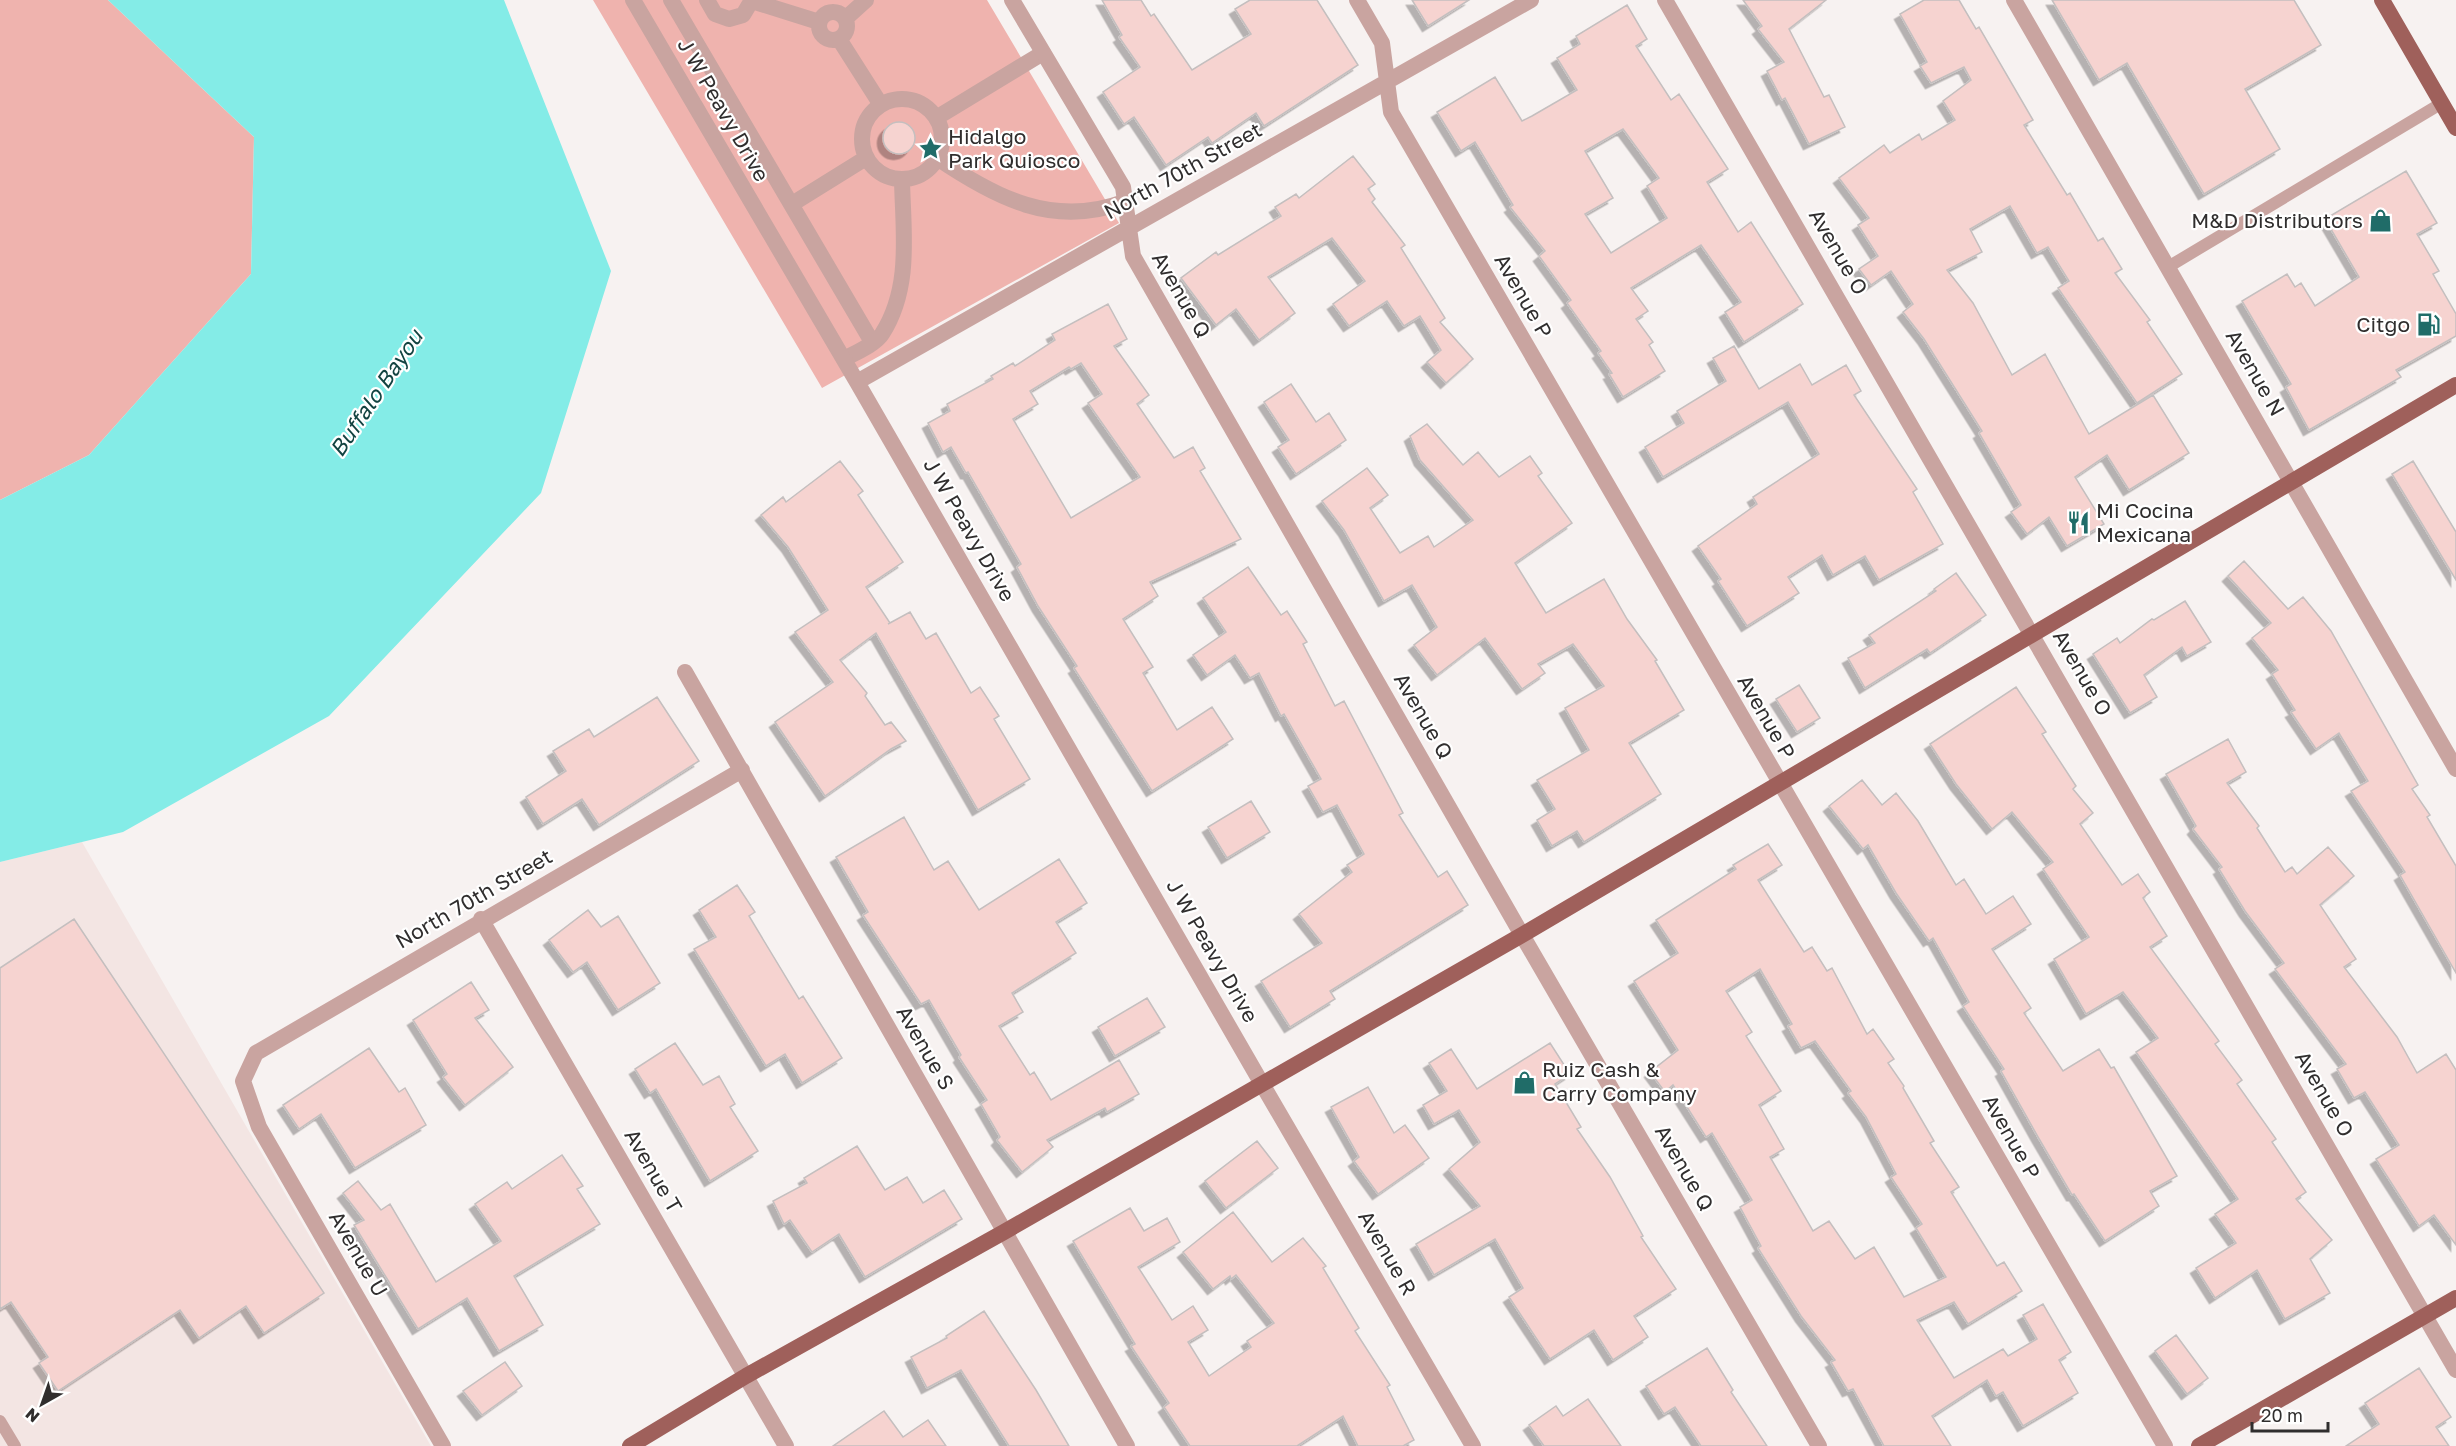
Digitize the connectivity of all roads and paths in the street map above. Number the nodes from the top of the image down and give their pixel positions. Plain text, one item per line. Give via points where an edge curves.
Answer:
1 (633, 0) edge
2 (671, 0) edge
3 (707, 0) edge
4 (866, 0) edge
5 (1012, 0) edge
6 (1357, 0) edge
7 (1531, 0) edge
8 (1665, 0) edge
9 (2014, 0) edge
10 (2382, 0) edge
11 (752, 1) edge
12 (845, 19) junction
13 (819, 22) junction
14 (839, 39) junction
15 (1043, 53) junction
16 (1388, 82) junction
17 (2442, 103) junction
18 (881, 105) junction
19 (936, 118) junction
20 (2456, 128) edge
21 (866, 158) junction
22 (938, 158) junction
23 (902, 180) junction
24 (1124, 202) junction
25 (792, 204) junction
26 (1128, 227) junction
27 (2168, 267) junction
28 (872, 342) junction
29 (844, 359) junction
30 (857, 382) junction
31 (2456, 385) edge
32 (2292, 482) junction
33 (2034, 635) junction
34 (685, 672) dead end
35 (2456, 769) edge
36 (742, 770) junction
37 (1780, 784) junction
38 (482, 919) junction
39 (1522, 935) junction
40 (243, 1081) joint
41 (1263, 1084) junction
42 (1004, 1232) junction
43 (2456, 1298) edge
44 (2425, 1317) junction
45 (2456, 1370) edge
46 (746, 1376) junction
47 (0, 1420) edge
48 (15, 1446) edge
49 (443, 1446) edge
50 (630, 1446) edge
51 (786, 1446) edge
52 (1127, 1446) edge
53 (1473, 1446) edge
54 (1819, 1446) edge
55 (2165, 1446) edge
56 (2199, 1446) edge

1 - 29 street, J W Peavy Drive
2 - 25 street
3 - 11 street via 715,14 729,19 743,15
4 - 12 street
5 - 15 street, Avenue Q
6 - 16 street, Avenue P via 1382,44
7 - 16 street, North 70th Street
8 - 33 street, Avenue O
9 - 27 street, Avenue N
10 - 17 main road
11 - 13 street
12 - 13 street via 834,11
12 - 14 street via 847,28
13 - 14 street via 826,38
14 - 18 street
15 - 19 street
15 - 24 street, Avenue Q via 1123,188
16 - 26 street, North 70th Street
16 - 37 street, Avenue P via 1390,112
17 - 20 main road
17 - 27 lane
18 - 19 street via 901,99 915,101
18 - 21 street via 867,118 862,131
19 - 22 street via 942,145
21 - 23 street via 881,174
21 - 25 street
22 - 23 street via 923,174
22 - 24 street via 971,182 1026,207 1103,210
23 - 28 street via 905,259 901,286 882,336
24 - 26 street, Avenue Q
25 - 28 street
26 - 30 street, North 70th Street
26 - 39 street, Avenue Q via 1132,256
27 - 32 street, Avenue N
28 - 29 street
29 - 30 street, J W Peavy Drive
30 - 41 street, J W Peavy Drive
31 - 32 main road
32 - 33 main road
32 - 35 street, Avenue N
33 - 37 main road
33 - 44 street, Avenue O
34 - 36 street, Avenue S
36 - 38 street, North 70th Street
36 - 42 street, Avenue S
37 - 39 main road
37 - 55 street, Avenue P
38 - 40 street, North 70th Street via 256,1053
38 - 46 street, Avenue T
39 - 41 main road
39 - 54 street, Avenue Q
40 - 49 street, Avenue U via 259,1128
41 - 42 main road
41 - 53 street, Avenue R
42 - 46 main road
42 - 52 street, Avenue S
43 - 44 main road
44 - 45 street, Avenue O
44 - 56 main road
46 - 50 main road
46 - 51 street, Avenue T
47 - 48 lane

